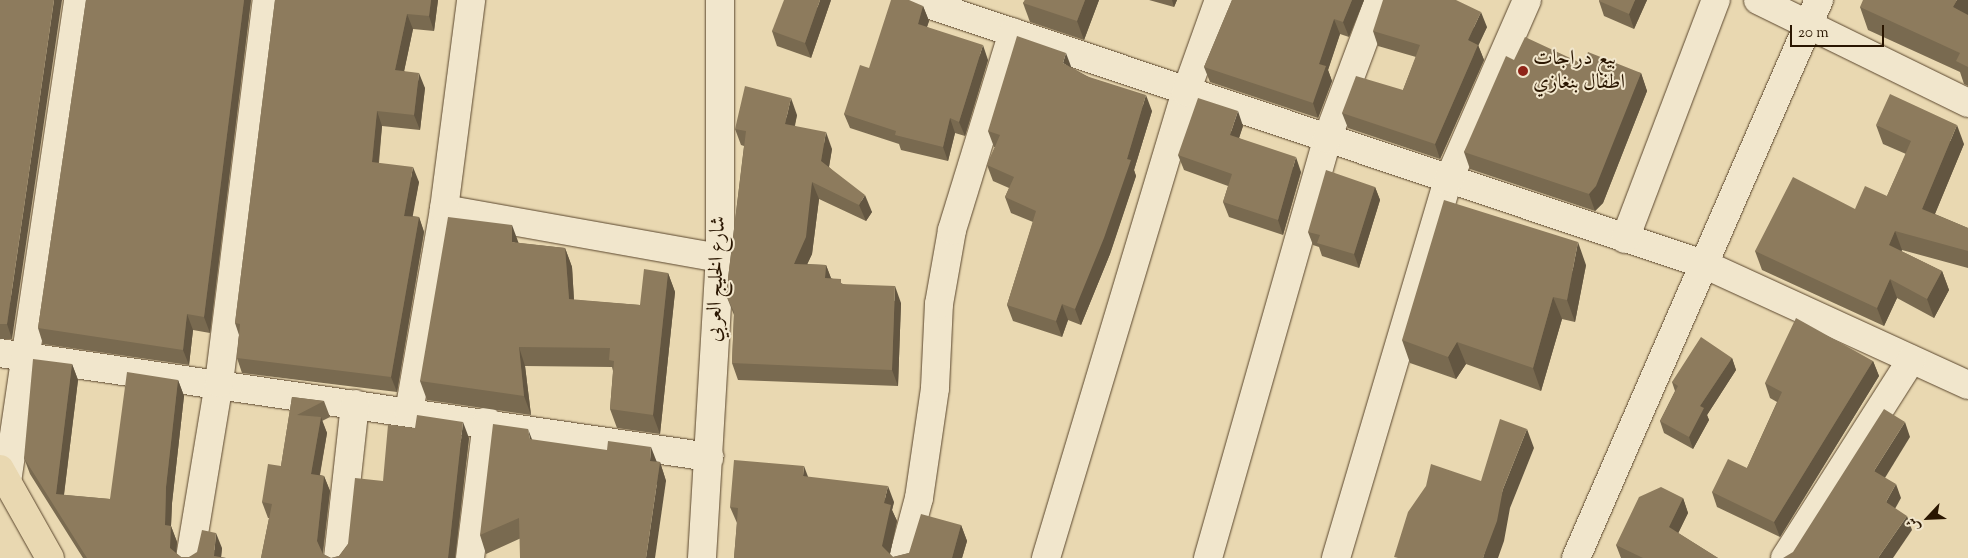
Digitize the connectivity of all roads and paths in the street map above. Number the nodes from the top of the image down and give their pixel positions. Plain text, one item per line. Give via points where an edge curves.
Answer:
1 (78, 0) edge
2 (267, 0) edge
3 (471, 0) edge
4 (720, 0) edge
5 (916, 0) edge
6 (1219, 0) edge
7 (1379, 0) edge
8 (1527, 0) edge
9 (1716, 0) edge
10 (1758, 0) edge
11 (1819, 0) edge
12 (1808, 25) junction
13 (1013, 32) junction
14 (1186, 92) junction
15 (1968, 103) edge
16 (1327, 139) junction
17 (1448, 181) junction
18 (444, 209) junction
19 (1625, 239) junction
20 (720, 258) junction
21 (1706, 265) junction
22 (0, 353) edge
23 (28, 359) junction
24 (1911, 360) junction
25 (219, 383) junction
26 (1968, 385) edge
27 (355, 404) junction
28 (409, 412) junction
29 (487, 421) junction
30 (709, 457) junction
31 (4, 476) edge
32 (50, 558) edge
33 (190, 558) edge
34 (338, 558) edge
35 (470, 558) edge
36 (702, 558) edge
37 (903, 558) edge
38 (1046, 558) edge
39 (1208, 558) edge
40 (1336, 558) edge
41 (1576, 558) edge
42 (1785, 558) edge

1 - 23 street
2 - 25 street
3 - 18 street
4 - 20 street, شارع الخليج العربي
5 - 13 street
6 - 14 street
7 - 16 street
8 - 17 street
9 - 19 street
10 - 12 street
11 - 12 street
12 - 15 street
12 - 21 street
13 - 14 street
13 - 37 street via 952,230 939,304 935,388 919,498
14 - 16 street
14 - 38 street
16 - 17 street
16 - 39 street
17 - 19 street
17 - 40 street
18 - 20 street
18 - 28 street
19 - 21 street
20 - 30 street, شارع الخليج العربي
21 - 24 street
21 - 41 street
22 - 23 street
23 - 25 street
23 - 31 street
24 - 26 street
24 - 42 street
25 - 27 street
25 - 33 street
27 - 28 street
27 - 34 street
28 - 29 street
29 - 30 street
29 - 35 street
30 - 36 street, شارع الخليج العربي
31 - 32 main road

